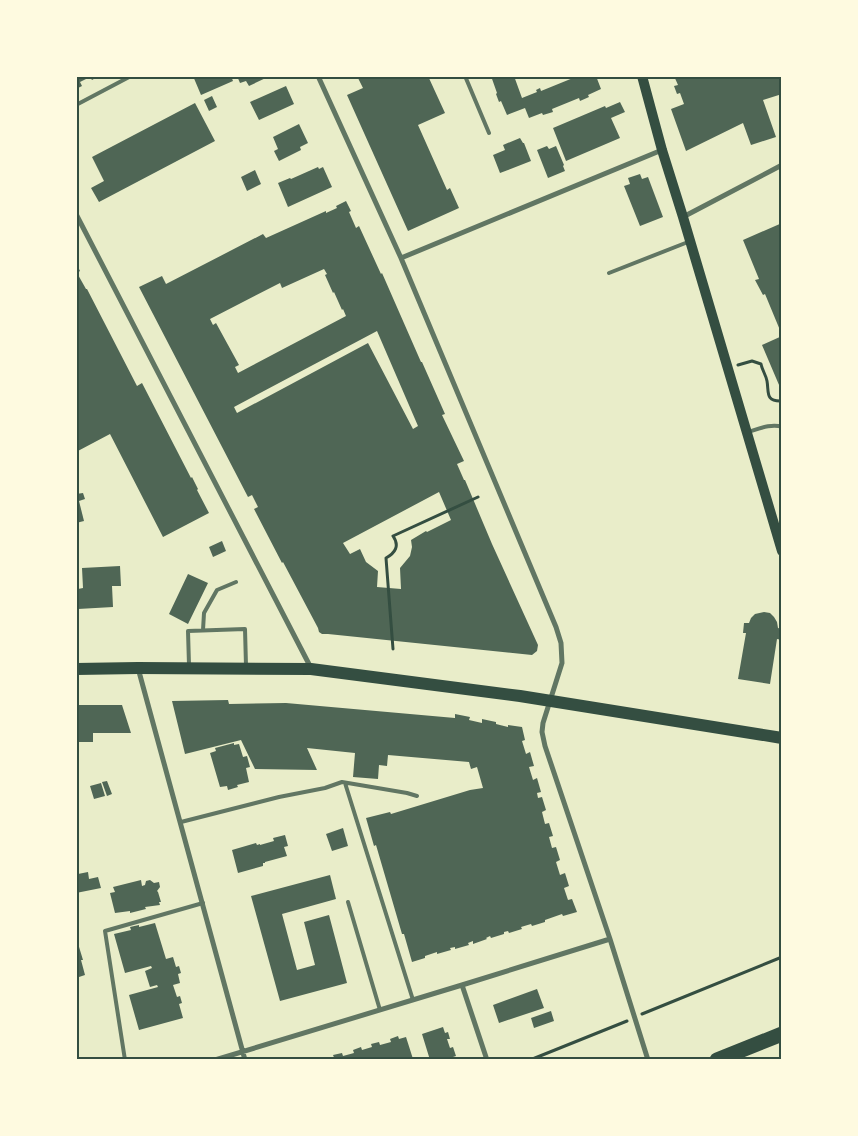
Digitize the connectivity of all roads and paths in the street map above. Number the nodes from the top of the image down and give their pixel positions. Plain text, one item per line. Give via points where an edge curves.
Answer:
1 (131, 76) edge
2 (318, 76) edge
3 (465, 76) edge
4 (642, 76) edge
5 (76, 105) edge
6 (489, 132) dead end
7 (662, 150) junction
8 (782, 165) edge
9 (77, 216) edge
10 (683, 217) junction
11 (690, 242) junction
12 (401, 258) junction
13 (609, 273) dead end
14 (738, 366) dead end
15 (782, 402) edge
16 (782, 427) edge
17 (747, 432) junction
18 (478, 497) dead end
19 (782, 551) edge
20 (236, 582) dead end
21 (203, 630) junction
22 (393, 649) dead end
23 (138, 668) junction
24 (189, 668) junction
25 (246, 668) junction
26 (76, 669) edge
27 (311, 669) junction
28 (550, 701) junction
29 (782, 738) edge
30 (345, 783) junction
31 (417, 796) dead end
32 (181, 822) junction
33 (348, 902) dead end
34 (203, 903) junction
35 (610, 939) junction
36 (782, 957) edge
37 (462, 985) junction
38 (413, 1000) junction
39 (380, 1010) junction
40 (635, 1017) junction
41 (782, 1034) edge
42 (244, 1052) junction
43 (486, 1057) dead end
44 (125, 1060) edge
45 (215, 1060) edge
46 (245, 1060) edge
47 (530, 1060) edge
48 (648, 1060) edge
49 (718, 1060) edge

1 - 5 lane
2 - 12 street
3 - 6 lane
4 - 7 main road
7 - 10 main road
7 - 12 street
8 - 10 street
9 - 27 street
10 - 11 main road
11 - 13 lane
11 - 17 main road
12 - 28 street via 556,627 562,663
14 - 15 path via 752,362 761,364 770,398
16 - 17 lane
17 - 19 main road
18 - 22 path via 393,536 397,546 386,558
20 - 21 lane via 217,590 204,613
21 - 24 lane via 188,631
21 - 25 lane via 244,629
23 - 24 main road
23 - 26 main road
23 - 32 street
24 - 25 main road
25 - 27 main road
27 - 28 main road
28 - 29 main road
28 - 35 street via 543,723 545,746
30 - 31 lane
30 - 32 lane
30 - 38 lane
32 - 34 street
33 - 39 lane
34 - 42 street
34 - 44 lane via 105,931
35 - 37 street
35 - 40 street
36 - 40 path
37 - 38 street
37 - 43 street
38 - 39 street
39 - 42 street
40 - 47 path
40 - 48 street
41 - 49 highway
42 - 45 street
42 - 46 street

